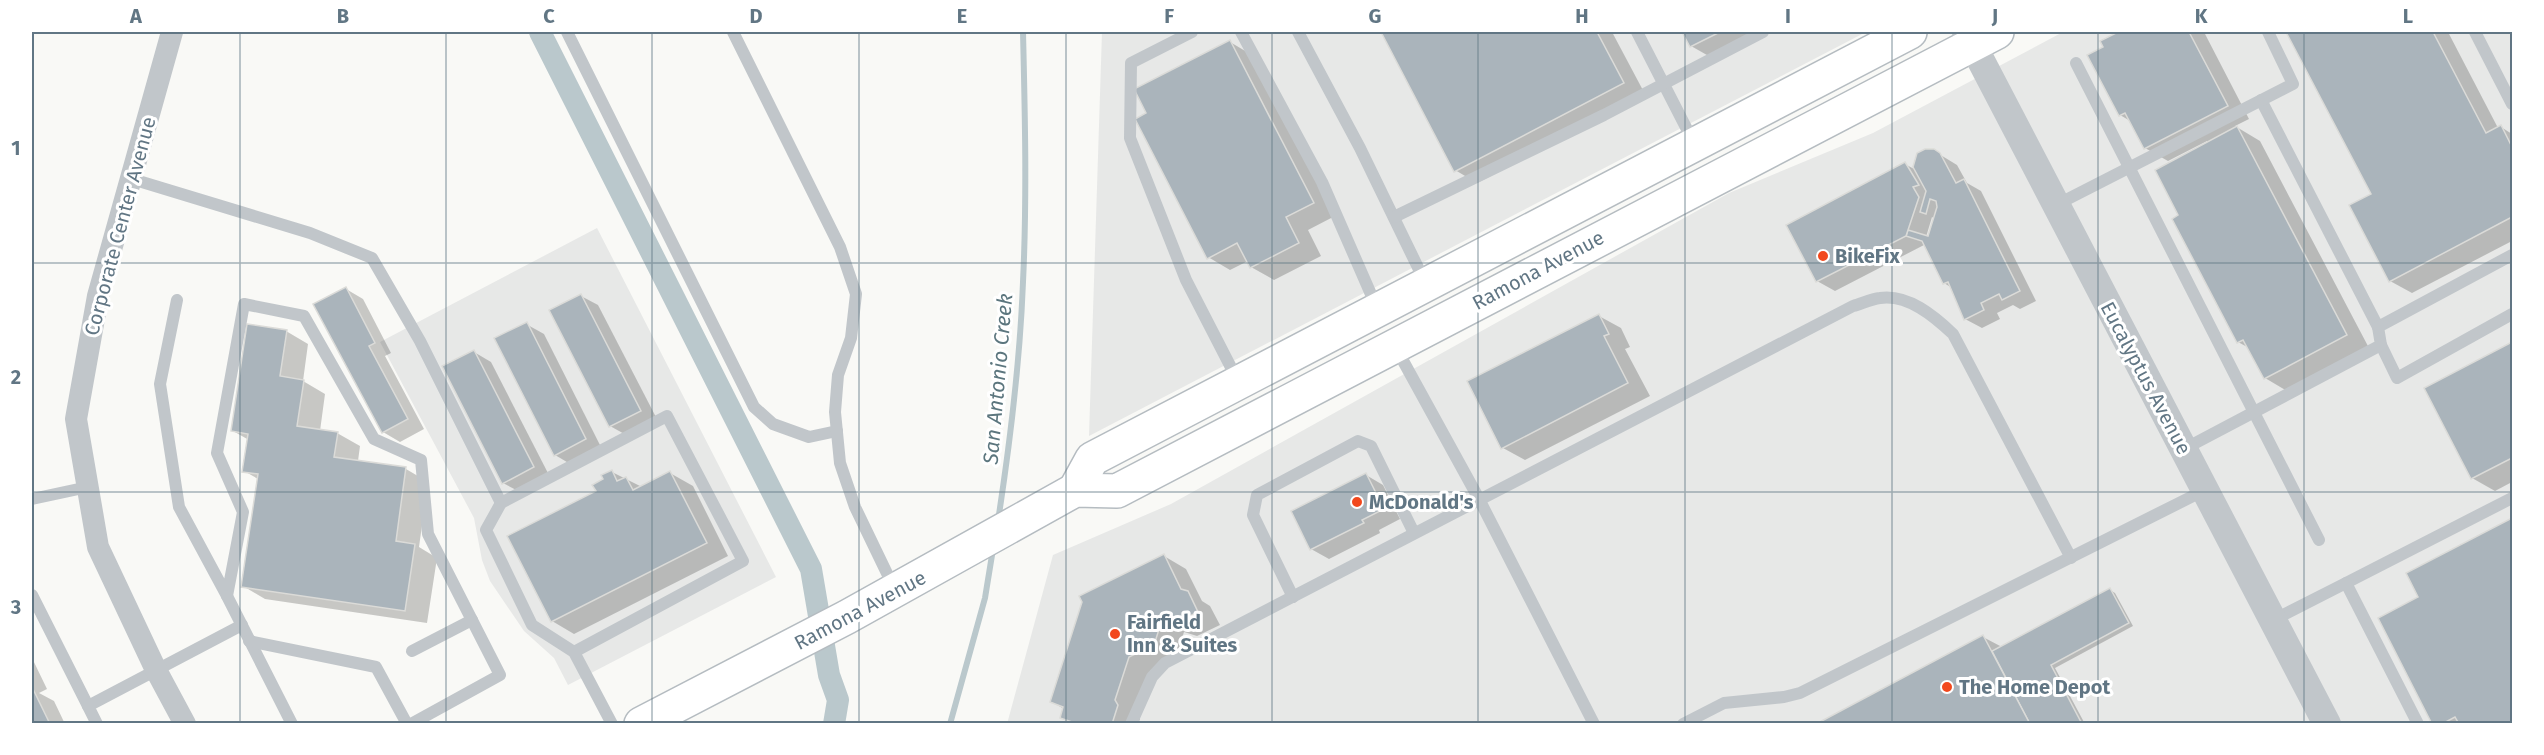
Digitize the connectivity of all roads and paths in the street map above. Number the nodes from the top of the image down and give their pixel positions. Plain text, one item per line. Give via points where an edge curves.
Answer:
1 (172, 32) edge
2 (567, 32) edge
3 (733, 32) edge
4 (1192, 32) edge
5 (1241, 32) edge
6 (1298, 32) edge
7 (1637, 32) edge
8 (1764, 32) edge
9 (1910, 32) edge
10 (2268, 32) edge
11 (2475, 32) edge
12 (1978, 36) edge
13 (2076, 63) dead end
14 (1664, 83) junction
15 (2261, 100) junction
16 (2512, 104) edge
17 (1694, 143) junction
18 (2129, 168) junction
19 (132, 179) junction
20 (2056, 205) junction
21 (1394, 217) junction
22 (2512, 255) edge
23 (1426, 284) junction
24 (177, 300) dead end
25 (1378, 309) junction
26 (2512, 314) edge
27 (2378, 327) junction
28 (1394, 345) junction
29 (2381, 345) junction
30 (1239, 382) junction
31 (2255, 411) junction
32 (837, 432) junction
33 (2184, 449) junction
34 (88, 487) junction
35 (1075, 490) junction
36 (2205, 490) junction
37 (2512, 498) edge
38 (32, 499) edge
39 (1479, 499) junction
40 (501, 503) junction
41 (1414, 533) junction
42 (2319, 540) dead end
43 (2071, 558) junction
44 (2346, 583) junction
45 (906, 585) junction
46 (32, 595) edge
47 (226, 596) junction
48 (1293, 597) junction
49 (472, 620) junction
50 (2273, 620) junction
51 (242, 625) junction
52 (249, 641) junction
53 (412, 651) dead end
54 (574, 652) junction
55 (156, 670) junction
56 (88, 706) junction
57 (97, 723) edge
58 (185, 723) edge
59 (292, 723) edge
60 (409, 723) edge
61 (612, 723) edge
62 (641, 723) edge
63 (1131, 723) edge
64 (1594, 723) edge
65 (1683, 723) edge
66 (2327, 723) edge
67 (2418, 723) edge

1 - 19 street, Corporate Center Avenue
2 - 32 lane via 754,407 773,424 809,437
3 - 32 lane via 840,247 856,294 851,338 838,375
4 - 30 lane via 1131,63 1130,138 1186,280
5 - 25 lane via 1322,182
6 - 21 lane
7 - 14 lane
8 - 14 lane
9 - 17 main road, Ramona Avenue
10 - 15 lane via 2294,84
11 - 16 lane
12 - 20 street, Eucalyptus Avenue
12 - 28 main road, Ramona Avenue
13 - 18 lane
14 - 17 lane
14 - 21 lane
15 - 18 lane
15 - 27 lane
17 - 23 main road, Ramona Avenue
18 - 20 lane
18 - 31 lane
19 - 34 street, Corporate Center Avenue via 98,296 76,419
19 - 40 lane via 310,233 372,258 420,341
20 - 33 street, Eucalyptus Avenue
21 - 23 lane
22 - 27 lane
23 - 25 main road, Ramona Avenue
24 - 47 lane via 159,384 179,507
25 - 28 main road
25 - 30 main road, Ramona Avenue
26 - 29 lane via 2397,378
27 - 29 lane
28 - 35 main road, Ramona Avenue via 1117,490
28 - 39 lane
29 - 31 lane
30 - 35 main road, Ramona Avenue via 1092,459
31 - 33 lane
31 - 42 lane
32 - 45 lane via 840,463 855,507
33 - 36 street, Eucalyptus Avenue
34 - 38 lane
34 - 55 street, Corporate Center Avenue via 98,547
35 - 45 main road, Ramona Avenue
36 - 43 lane
36 - 50 street, Eucalyptus Avenue
37 - 44 lane
39 - 41 lane
39 - 43 lane via 1853,306 1881,297 1910,302 1933,315 1953,334
39 - 64 lane
40 - 54 lane via 486,530 532,625
40 - 54 lane via 667,416 743,561
41 - 48 lane
41 - 48 lane via 1371,446 1358,441 1257,495 1253,515
43 - 65 lane via 1800,693 1724,703
44 - 50 lane
44 - 67 lane
45 - 62 main road, Ramona Avenue
46 - 56 lane
47 - 49 lane via 243,512 217,453 244,304 304,316 374,439 421,460 428,534
47 - 51 lane
48 - 63 lane via 1165,663 1152,677
49 - 53 lane
49 - 60 lane via 500,675
50 - 66 street, Eucalyptus Avenue
51 - 52 lane
51 - 55 lane
52 - 59 lane
52 - 60 lane via 376,667
54 - 61 lane
55 - 56 lane
55 - 58 street, Corporate Center Avenue
56 - 57 lane

